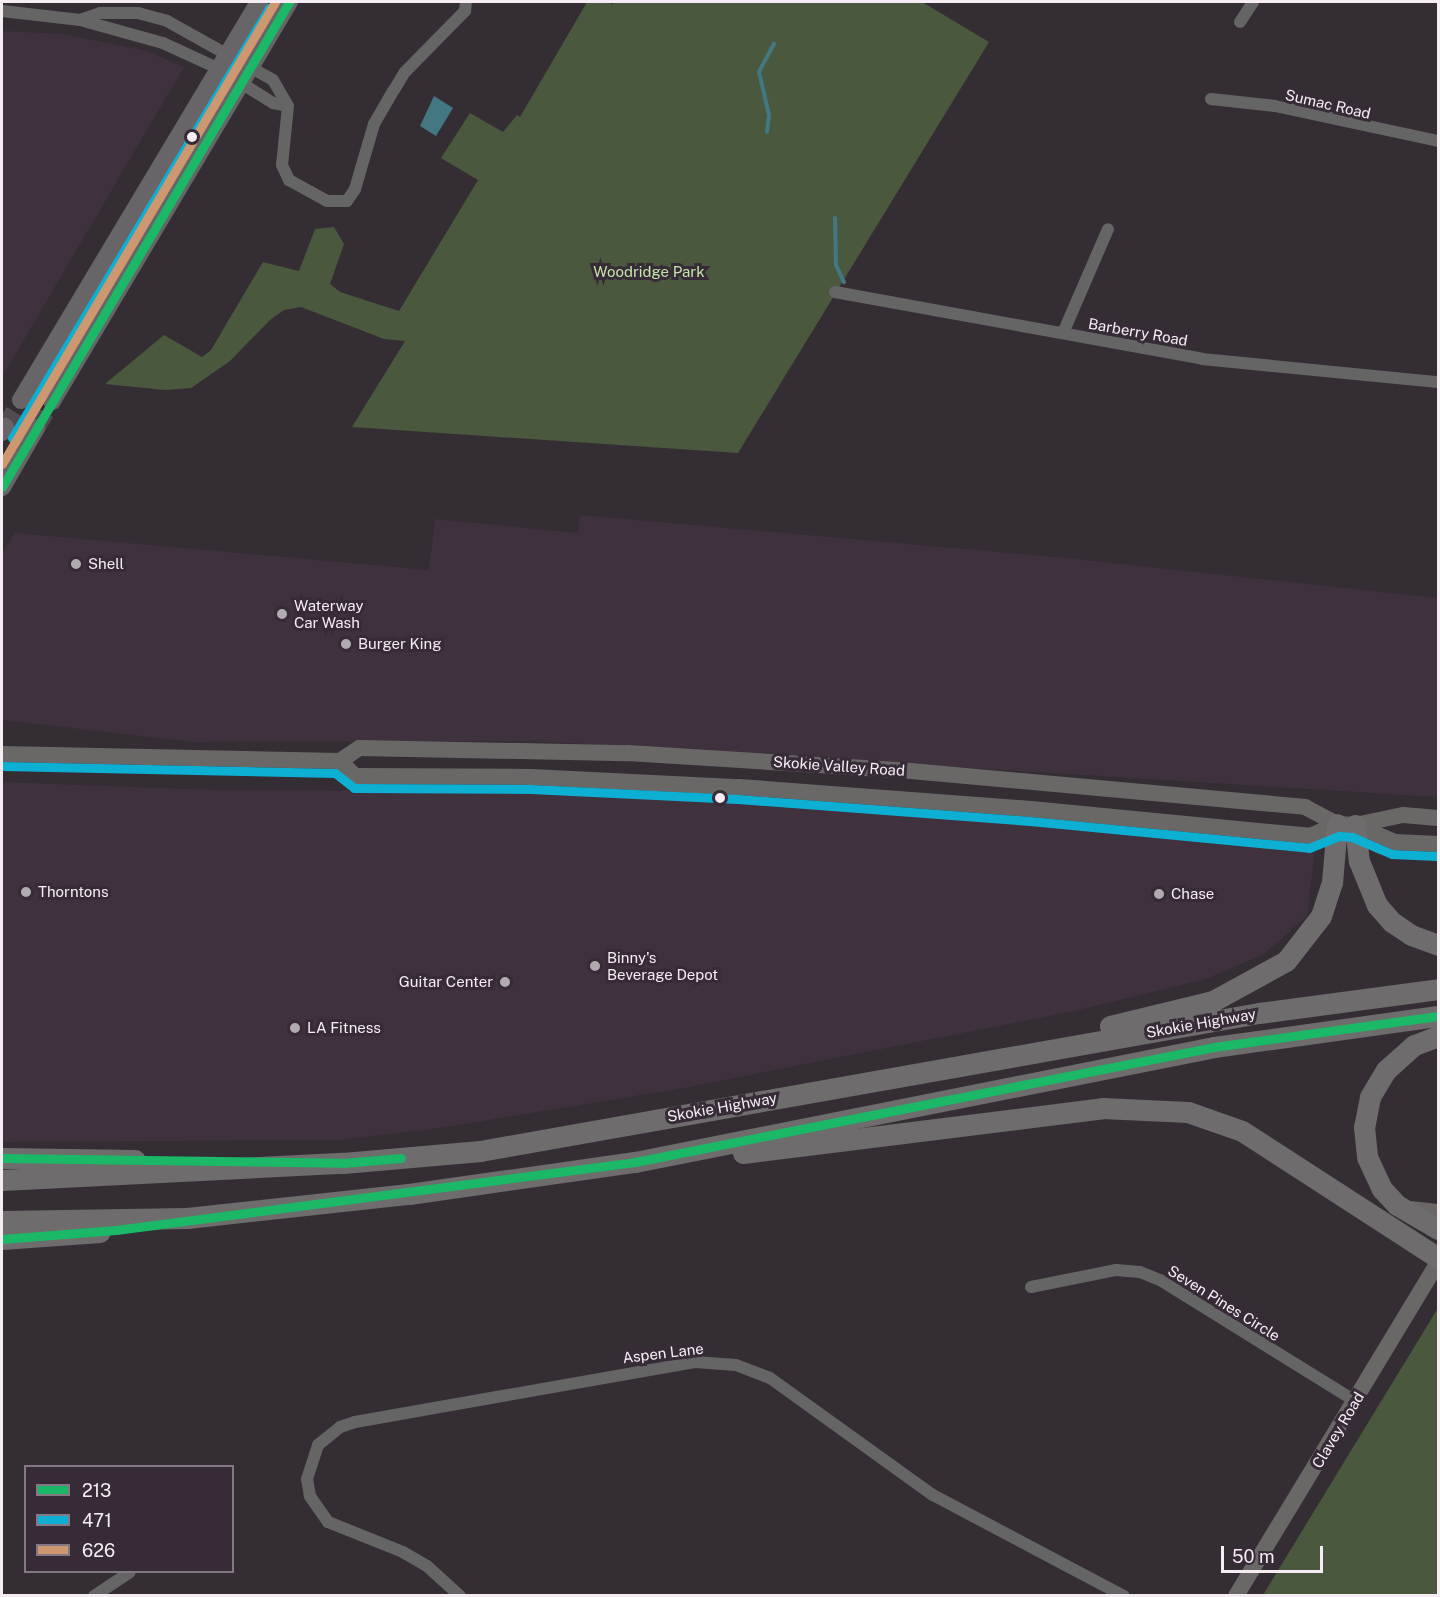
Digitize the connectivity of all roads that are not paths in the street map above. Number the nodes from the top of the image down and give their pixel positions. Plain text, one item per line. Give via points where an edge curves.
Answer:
1 (259, 2) edge
2 (290, 2) edge
3 (466, 2) edge
4 (1253, 2) edge
5 (2, 11) edge
6 (80, 20) junction
7 (1240, 22) dead end
8 (222, 61) junction
9 (250, 66) junction
10 (240, 82) junction
11 (1211, 99) dead end
12 (288, 106) junction
13 (1438, 141) edge
14 (1108, 229) dead end
15 (835, 292) dead end
16 (1064, 333) junction
17 (1438, 382) edge
18 (21, 400) tunnel mouth
19 (52, 401) tunnel mouth
20 (36, 428) tunnel mouth
21 (2, 486) edge
22 (628, 753) junction
23 (2, 754) edge
24 (741, 760) junction
25 (340, 761) junction
26 (627, 780) junction
27 (739, 787) junction
28 (1438, 818) edge
29 (1346, 824) junction
30 (1438, 844) edge
31 (1438, 945) edge
32 (1438, 989) edge
33 (1438, 1016) edge
34 (1438, 1036) edge
35 (972, 1062) junction
36 (2, 1158) edge
37 (634, 1162) junction
38 (343, 1163) junction
39 (2, 1180) edge
40 (1397, 1205) junction
41 (1438, 1212) edge
42 (186, 1218) junction
43 (2, 1221) edge
44 (1438, 1229) edge
45 (2, 1239) edge
46 (1438, 1258) edge
47 (1438, 1263) edge
48 (1030, 1287) dead end
49 (1355, 1401) junction
50 (128, 1573) edge
51 (94, 1596) edge
52 (460, 1596) edge
53 (1124, 1596) edge
54 (1236, 1596) edge

1 - 8 main road
2 - 9 main road
3 - 12 street via 465,11 405,72 374,124 355,189 347,201 327,201 289,180 282,165
4 - 7 street
5 - 6 street
6 - 8 street
6 - 8 street via 100,13 138,12 167,21
8 - 9 street
8 - 10 street
8 - 18 main road
9 - 10 main road
9 - 12 street via 273,80
10 - 12 street via 273,103
10 - 19 main road
11 - 13 street, Sumac Road via 1275,106
14 - 16 street
15 - 16 street, Barberry Road
16 - 17 street, Barberry Road via 1260,367
20 - 21 main road
22 - 24 main road, Skokie Valley Road
22 - 25 main road, Skokie Valley Road via 359,748
22 - 26 main road
23 - 25 main road, Skokie Valley Road
24 - 27 main road
24 - 29 main road, Skokie Valley Road via 900,770 1305,807
25 - 26 main road, Skokie Valley Road via 355,776
26 - 27 main road, Skokie Valley Road
27 - 29 main road, Skokie Valley Road via 1031,809 1310,836
28 - 29 main road, Skokie Valley Road via 1402,814
29 - 30 main road, Skokie Valley Road via 1395,842
29 - 31 highway via 1377,905 1401,929
29 - 35 highway via 1321,916 1300,947 1265,976 1213,1001
32 - 35 highway, Skokie Highway via 1258,1013
33 - 37 highway, Skokie Highway via 1214,1047
34 - 40 highway via 1414,1045 1386,1070 1366,1111 1367,1157 1382,1189
35 - 38 highway, Skokie Highway via 480,1151
36 - 38 highway
37 - 42 highway, Skokie Highway via 409,1194
37 - 46 highway via 743,1153 1102,1108 1156,1108 1188,1112 1242,1131
38 - 39 highway, Skokie Highway
40 - 41 main road via 1428,1214
40 - 44 highway
42 - 43 highway, Skokie Highway
42 - 45 highway via 116,1230
47 - 49 main road, Clavey Road
48 - 49 street, Seven Pines Circle via 1116,1270 1140,1272 1160,1280
49 - 54 main road, Clavey Road
50 - 51 street
52 - 53 street, Aspen Lane via 427,1566 404,1552 336,1526 315,1508 307,1479 308,1464 318,1445 340,1427 634,1371 716,1362 770,1378 933,1495

